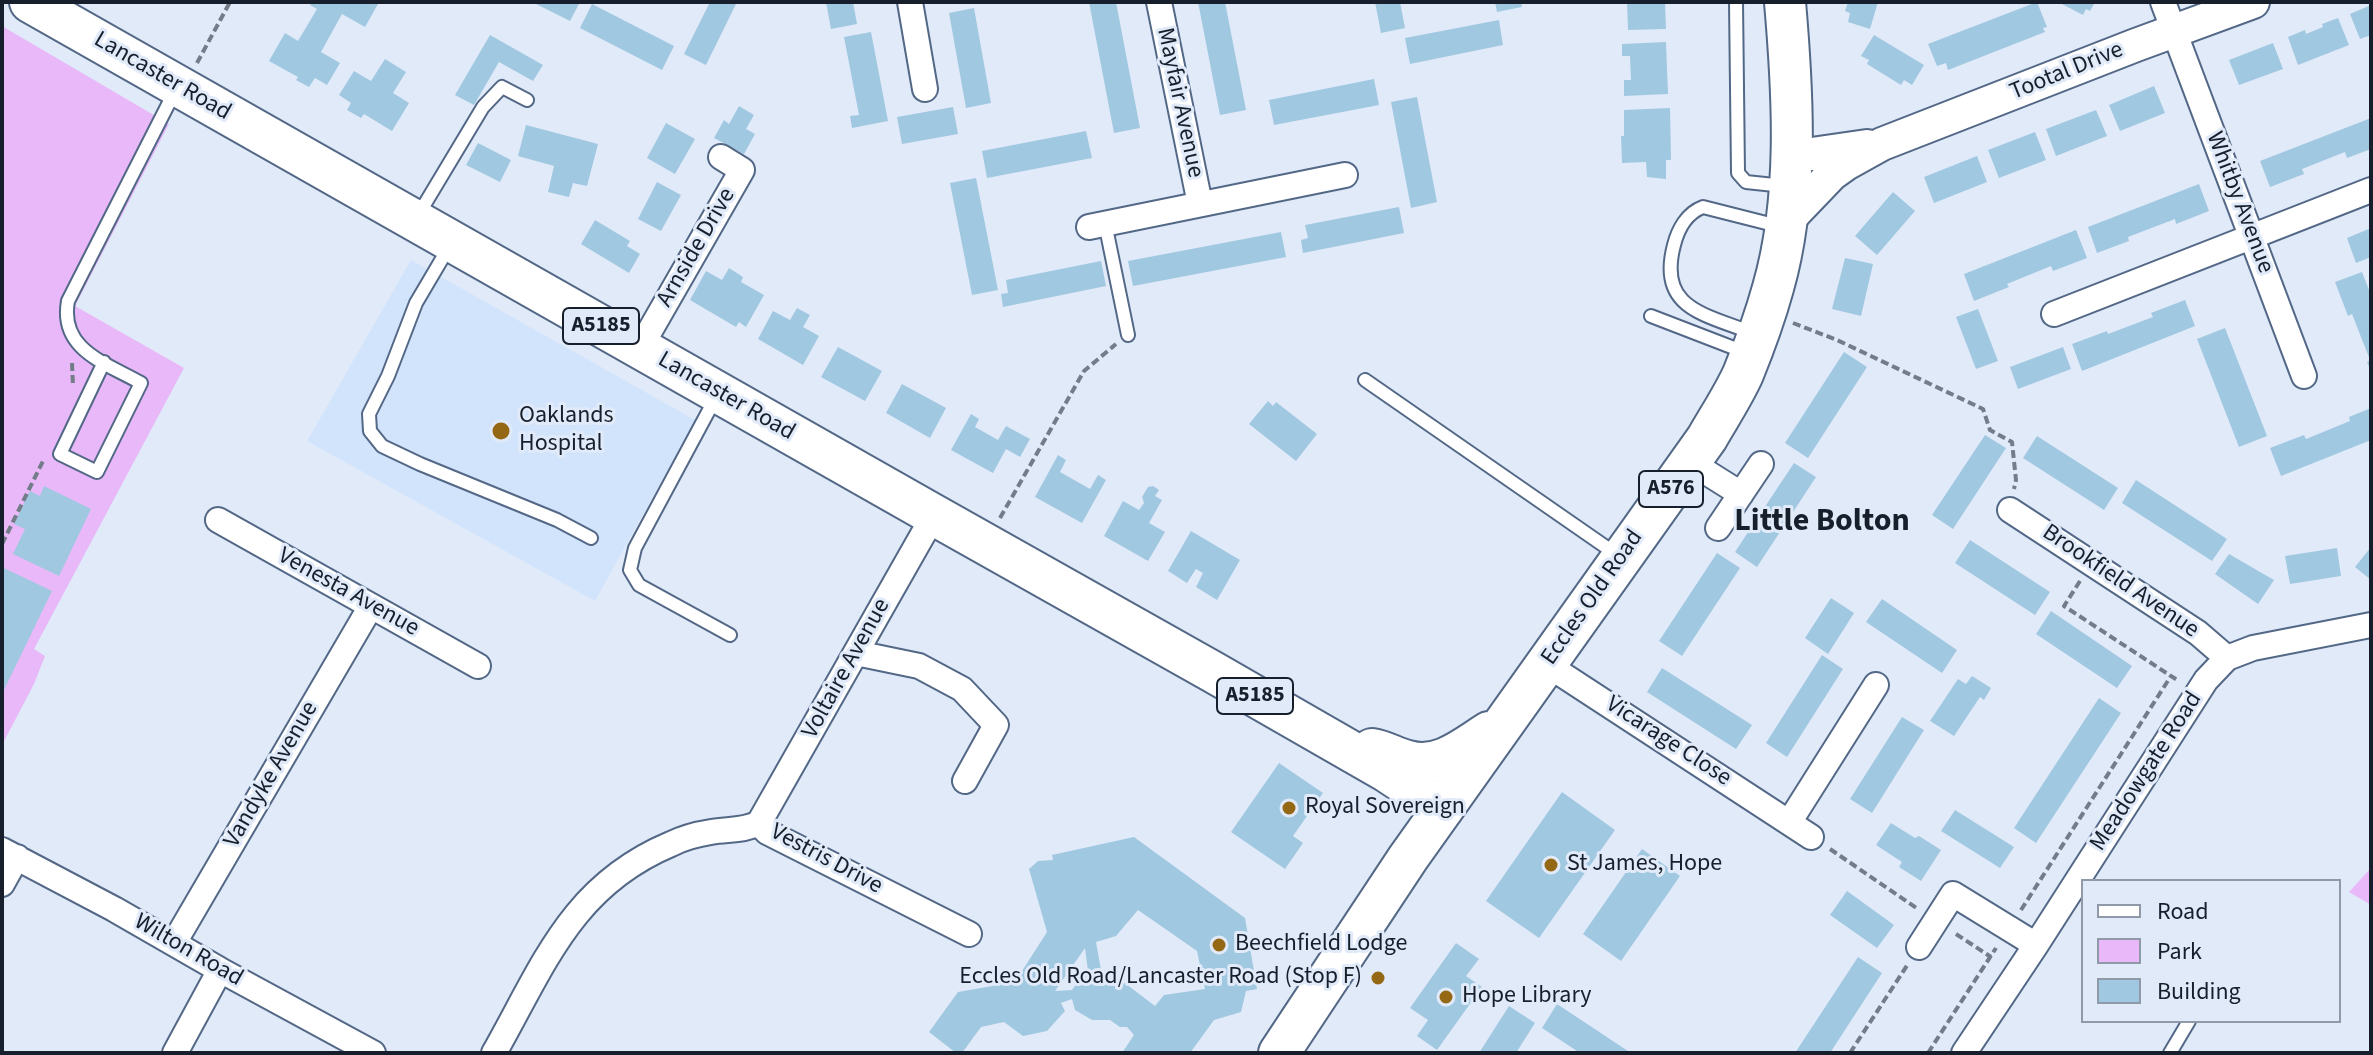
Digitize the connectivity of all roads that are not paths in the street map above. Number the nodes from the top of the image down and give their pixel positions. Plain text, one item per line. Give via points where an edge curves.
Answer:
1 (30, 2) edge
2 (910, 2) edge
3 (1159, 2) edge
4 (1736, 2) edge
5 (1785, 2) edge
6 (2253, 2) edge
7 (2168, 16) edge
8 (180, 87) junction
9 (925, 89) dead end
10 (527, 100) dead end
11 (1882, 144) junction
12 (721, 157) dead end
13 (1345, 175) dead end
14 (2371, 190) edge
15 (1787, 199) junction
16 (1200, 204) junction
17 (416, 220) junction
18 (1097, 225) joint
19 (2251, 237) junction
20 (453, 241) junction
21 (2054, 314) dead end
22 (1651, 316) dead end
23 (1757, 333) junction
24 (1128, 335) road end
25 (640, 348) junction
26 (104, 362) junction
27 (2304, 376) dead end
28 (1365, 380) dead end
29 (719, 392) junction
30 (1690, 462) junction
31 (1761, 464) dead end
32 (1741, 494) junction
33 (2010, 510) road end
34 (934, 515) junction
35 (218, 520) dead end
36 (1718, 528) dead end
37 (591, 538) dead end
38 (1621, 558) junction
39 (371, 606) junction
40 (2371, 625) edge
41 (730, 635) dead end
42 (856, 653) junction
43 (2227, 658) junction
44 (1546, 664) junction
45 (478, 666) dead end
46 (1876, 685) dead end
47 (1503, 723) junction
48 (1338, 744) junction
49 (965, 781) dead end
50 (1443, 809) junction
51 (1790, 821) junction
52 (759, 823) junction
53 (1811, 837) road end
54 (9, 854) edge
55 (2, 884) edge
56 (969, 934) dead end
57 (174, 943) junction
58 (2036, 945) junction
59 (1919, 947) road end
60 (220, 970) junction
61 (2188, 1023) edge
62 (175, 1053) edge
63 (373, 1053) edge
64 (494, 1053) edge
65 (1279, 1053) edge
66 (1964, 1053) edge
67 (2170, 1053) edge

1 - 8 main road, Lancaster Road / A5185
2 - 9 street
3 - 16 street, Mayfair Avenue
4 - 15 lane via 1738,173 1746,182
5 - 15 main road, Eccles Old Road / A576 via 1790,67
6 - 7 street, Tootal Drive
7 - 11 street, Tootal Drive
7 - 19 street, Whitby Avenue
8 - 17 main road, Lancaster Road / A5185
8 - 26 lane via 68,301 67,322 74,340
10 - 17 lane via 502,87 483,107
11 - 15 street, Tootal Drive
11 - 15 street, Tootal Drive
12 - 25 street, Arnside Drive via 742,170
13 - 16 street, Mayfair Avenue
14 - 19 street
15 - 23 main road, Eccles Old Road / A576 via 1774,287
15 - 23 lane via 1695,210 1674,242 1668,271 1678,298
16 - 18 street, Mayfair Avenue
17 - 20 main road, Lancaster Road / A5185
18 - 24 lane
19 - 21 street
19 - 27 street, Whitby Avenue
20 - 25 main road, Lancaster Road / A5185
20 - 37 lane via 416,303 369,414 370,431 382,446
22 - 23 lane
23 - 30 main road, Eccles Old Road / A576 via 1742,377
25 - 29 main road, Lancaster Road / A5185
26 - 26 lane via 141,383 97,472 60,454
28 - 38 lane
29 - 34 main road, Lancaster Road / A5185
29 - 41 lane via 635,548 630,570 639,585
30 - 32 street
30 - 38 main road, Eccles Old Road / A576
31 - 32 street
32 - 36 street
33 - 43 street, Brookfield Avenue via 2198,633
34 - 42 street, Voltaire Avenue
34 - 48 main road, Lancaster Road / A5185
35 - 39 street, Venesta Avenue
38 - 44 main road, Eccles Old Road / A576
39 - 45 street, Venesta Avenue
39 - 57 street, Vandyke Avenue
40 - 43 street
42 - 49 street via 919,666 962,689 996,725
42 - 52 street, Voltaire Avenue
43 - 58 street, Meadowgate Road via 2197,693
44 - 47 main road, Eccles Old Road / A576
44 - 51 street, Vicarage Close
46 - 51 street
47 - 48 main road, Lancaster Road / A5185 via 1452,755 1425,764
47 - 50 main road, Eccles Old Road / A576
48 - 50 main road, Lancaster Road / A5185
50 - 65 main road, Eccles Old Road / A576
51 - 53 street, Vicarage Close
52 - 56 street, Vestris Drive via 767,832
52 - 64 street, Vestris Drive via 671,843 613,876 566,925
54 - 55 street
54 - 57 street, Wilton Road
57 - 60 street, Wilton Road
58 - 59 street via 1953,894
58 - 66 street, Meadowgate Road
60 - 62 street
60 - 63 street, Wilton Road
61 - 67 lane

